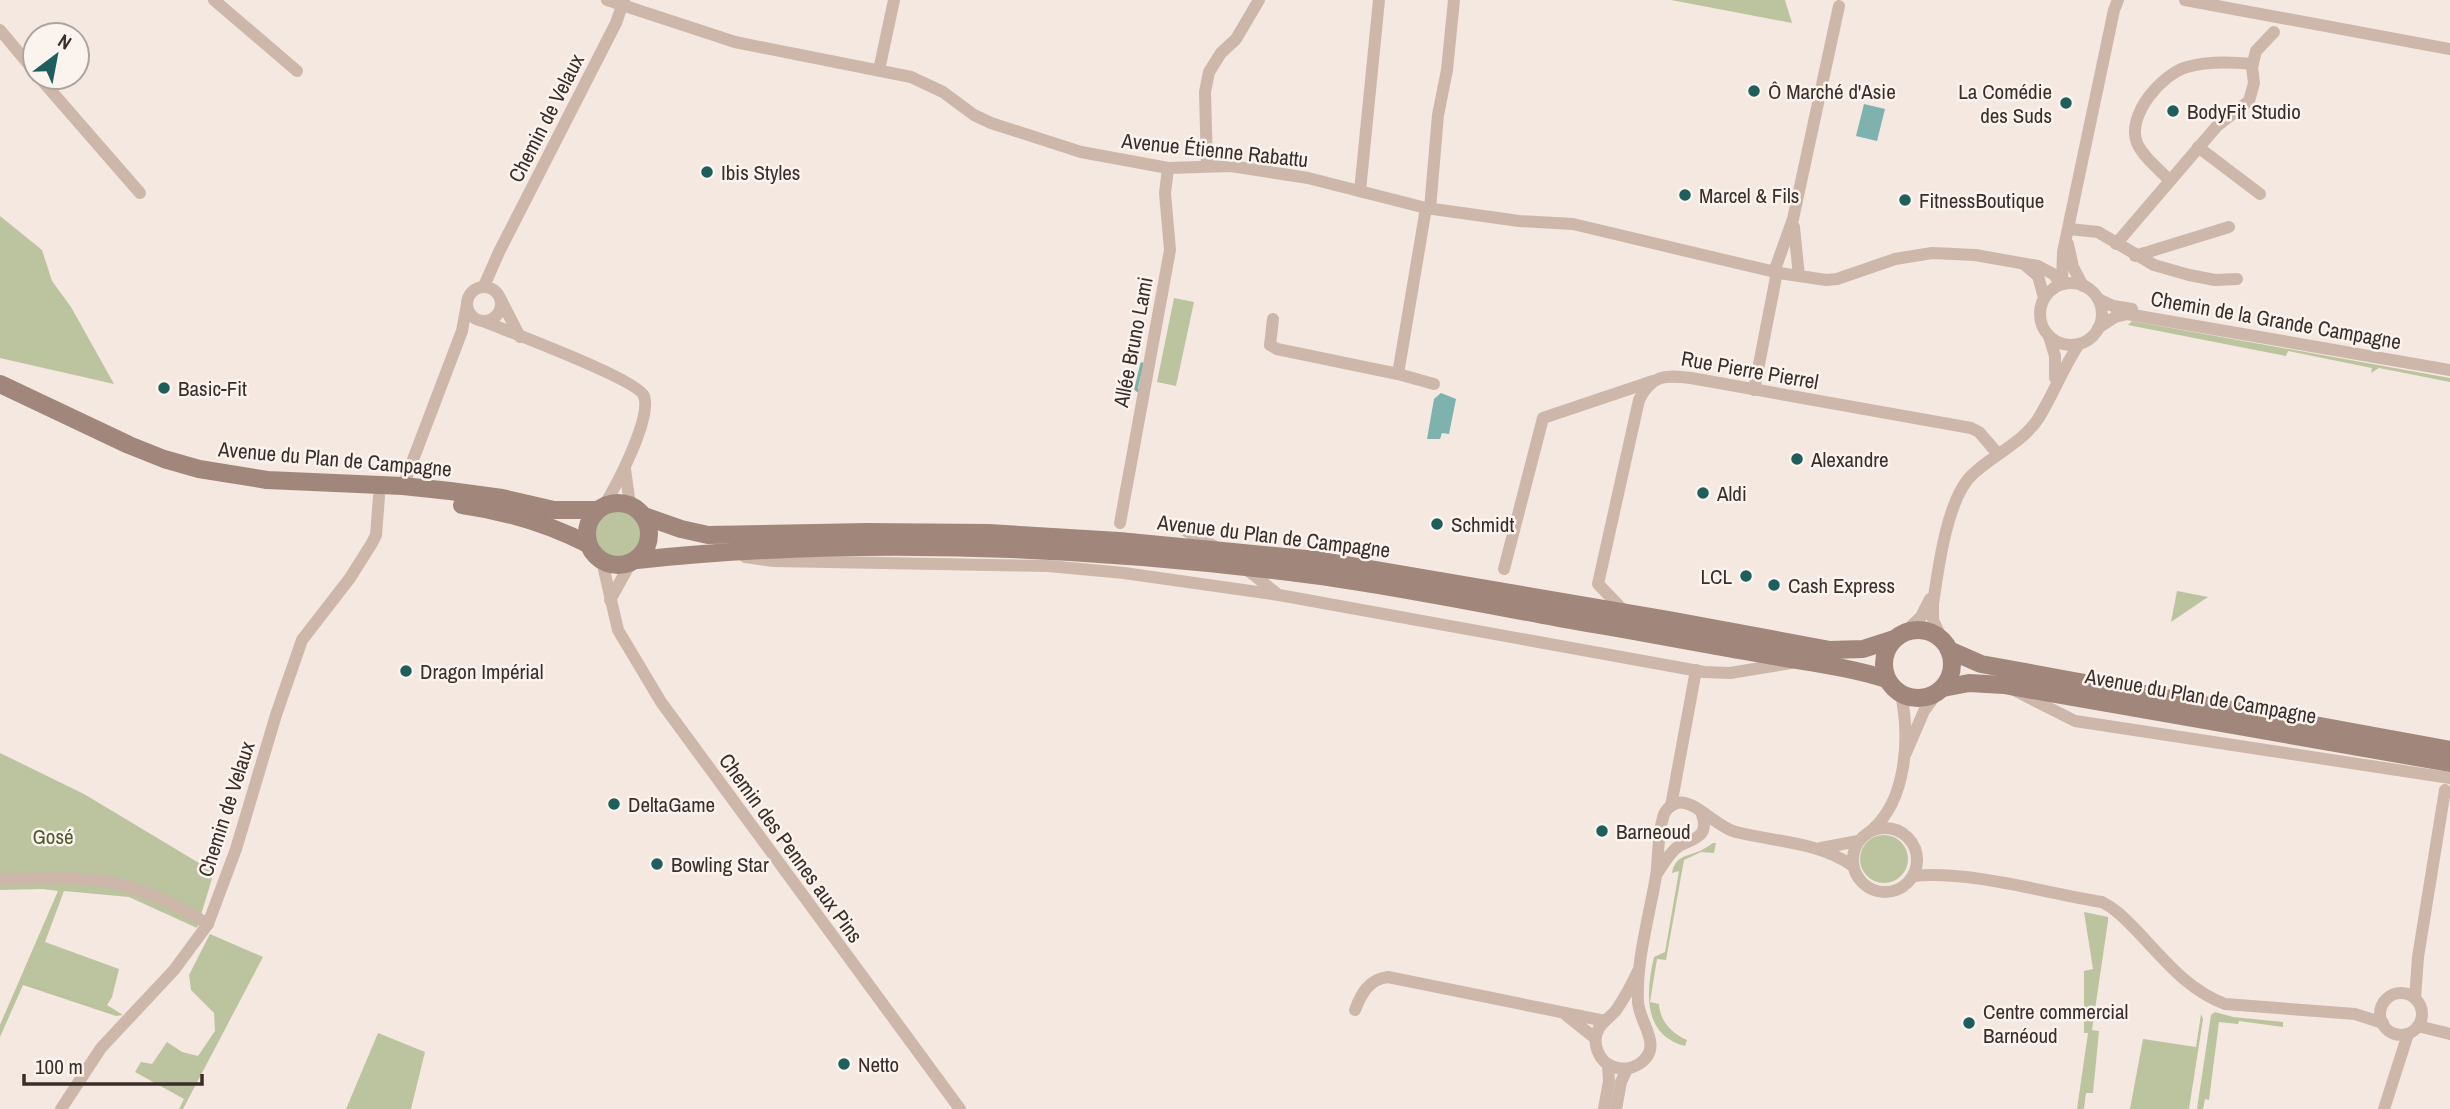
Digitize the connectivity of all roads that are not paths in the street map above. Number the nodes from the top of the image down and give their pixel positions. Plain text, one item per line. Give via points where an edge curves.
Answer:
1 (214, 0) edge
2 (607, 0) edge
3 (894, 0) edge
4 (1259, 0) edge
5 (1379, 0) edge
6 (1454, 0) edge
7 (2118, 0) edge
8 (2185, 0) edge
9 (623, 3) edge
10 (1839, 6) dead end
11 (0, 30) edge
12 (2274, 32) dead end
13 (2450, 49) edge
14 (21, 55) edge
15 (2253, 64) junction
16 (879, 70) junction
17 (297, 71) dead end
18 (51, 91) edge
19 (2198, 148) junction
20 (1207, 166) junction
21 (1168, 168) junction
22 (2169, 180) junction
23 (1360, 191) junction
24 (140, 193) dead end
25 (2260, 194) dead end
26 (1428, 208) junction
27 (1794, 219) junction
28 (2229, 227) dead end
29 (2068, 232) junction
30 (2116, 244) junction
31 (2135, 256) junction
32 (2032, 265) junction
33 (1777, 272) junction
34 (1799, 276) junction
35 (2237, 279) dead end
36 (2062, 284) junction
37 (2083, 286) junction
38 (494, 292) junction
39 (2044, 298) junction
40 (2098, 299) junction
41 (467, 304) junction
42 (1273, 319) dead end
43 (479, 320) junction
44 (2098, 328) junction
45 (462, 331) junction
46 (2049, 336) junction
47 (520, 337) junction
48 (2079, 344) junction
49 (2450, 364) edge
50 (2450, 370) edge
51 (1398, 374) junction
52 (1654, 381) junction
53 (0, 384) edge
54 (1434, 384) dead end
55 (2053, 388) junction
56 (1754, 390) junction
57 (0, 395) edge
58 (1997, 454) junction
59 (625, 468) junction
60 (403, 486) junction
61 (379, 496) junction
62 (601, 508) junction
63 (637, 511) junction
64 (1120, 523) dead end
65 (1184, 530) dead end
66 (589, 544) junction
67 (1222, 551) junction
68 (712, 552) junction
69 (602, 561) junction
70 (634, 562) junction
71 (1243, 566) junction
72 (1504, 569) dead end
73 (1936, 582) junction
74 (1279, 595) junction
75 (610, 600) junction
76 (1625, 612) junction
77 (1899, 636) junction
78 (1946, 644) junction
79 (1802, 661) junction
80 (1696, 670) junction
81 (1886, 678) junction
82 (2004, 685) junction
83 (1940, 690) junction
84 (1901, 694) junction
85 (2450, 750) edge
86 (1903, 760) junction
87 (2450, 763) edge
88 (2448, 784) edge
89 (1896, 796) junction
90 (1671, 806) junction
91 (1702, 814) junction
92 (1662, 823) junction
93 (1872, 830) junction
94 (1733, 832) junction
95 (1903, 833) junction
96 (1699, 836) junction
97 (1858, 841) junction
98 (1683, 844) junction
99 (1817, 848) junction
100 (1917, 859) junction
101 (1853, 866) junction
102 (1656, 875) junction
103 (1913, 876) junction
104 (1955, 876) junction
105 (0, 879) edge
106 (208, 924) junction
107 (2418, 957) junction
108 (1638, 971) junction
109 (2395, 993) junction
110 (2415, 998) junction
111 (2382, 1005) junction
112 (1355, 1010) dead end
113 (1563, 1013) junction
114 (2355, 1014) junction
115 (1608, 1019) junction
116 (1643, 1022) junction
117 (2416, 1025) junction
118 (2387, 1027) junction
119 (2450, 1032) edge
120 (1595, 1038) junction
121 (1608, 1065) junction
122 (1627, 1069) junction
123 (2389, 1090) junction
124 (61, 1109) edge
125 (960, 1109) edge
126 (1604, 1109) edge
127 (1616, 1109) edge
128 (2384, 1109) edge

1 - 17 street
2 - 9 street, Avenue Étienne Rabattu
3 - 16 street
4 - 20 street via 1209,72 1205,92
5 - 23 street
6 - 26 street
7 - 29 street
8 - 13 street
9 - 16 street, Avenue Étienne Rabattu via 735,42
9 - 38 street, Chemin de Velaux via 499,252
10 - 27 street
11 - 14 street
12 - 15 street via 2258,48
15 - 19 street via 2251,99
15 - 22 street via 2190,66 2163,82 2147,100 2137,120 2137,142
16 - 21 street, Avenue Étienne Rabattu via 930,85 1004,129 1070,150
18 - 24 street
19 - 22 street
19 - 25 street
20 - 21 street, Avenue Étienne Rabattu
20 - 23 street, Avenue Étienne Rabattu via 1281,173
21 - 64 street, Allée Bruno Lami via 1170,250
22 - 30 street
23 - 26 street, Avenue Étienne Rabattu
26 - 33 street, Avenue Étienne Rabattu via 1519,222 1573,224
26 - 51 street
27 - 33 street
27 - 34 street
28 - 31 street
29 - 30 street via 2098,232
29 - 32 street via 2056,254
29 - 36 street
29 - 37 street via 2070,256
30 - 31 street
31 - 35 street via 2189,275
32 - 34 street, Avenue Étienne Rabattu via 1975,255 1923,254 1837,279
32 - 36 street via 2053,274
32 - 39 street
33 - 34 street, Avenue Étienne Rabattu
33 - 56 street
36 - 37 street
36 - 39 street
37 - 40 street
38 - 41 street via 473,290
38 - 43 street via 497,315
38 - 47 street
39 - 46 street via 2041,322
40 - 44 street
40 - 49 street, Chemin de la Grande Campagne via 2117,307
41 - 43 street
41 - 45 street
42 - 51 street via 1269,339 1277,349
43 - 45 street
43 - 47 street
44 - 48 street
44 - 50 street, Chemin de la Grande Campagne via 2127,314
45 - 60 street
46 - 48 street via 2063,344
46 - 55 street via 2056,356
47 - 59 street via 606,372 644,396
48 - 55 street
51 - 54 street
52 - 56 street, Rue Pierre Pierrel via 1671,375
52 - 72 street via 1542,418
52 - 76 street, Rue Pierre Pierrel via 1639,400 1598,584
53 - 60 main road, Avenue du Plan de Campagne via 129,445 199,469 267,480
55 - 58 street via 2027,432
56 - 58 street, Rue Pierre Pierrel via 1971,428
57 - 61 main road, Avenue du Plan de Campagne via 110,447 181,474 266,490
58 - 73 street via 1967,478 1955,498
59 - 62 street
59 - 63 street
60 - 62 main road, Avenue du Plan de Campagne via 502,498 554,510
61 - 66 main road, Avenue du Plan de Campagne via 494,510
61 - 106 street, Chemin de Velaux via 372,543 302,640
62 - 63 main road via 621,503
62 - 66 main road via 587,528
63 - 67 main road, Avenue du Plan de Campagne via 708,535 988,533
63 - 70 main road via 650,535
65 - 67 street
66 - 69 main road
67 - 76 main road, Avenue du Plan de Campagne via 1317,560
68 - 70 main road, Avenue du Plan de Campagne
68 - 71 main road, Avenue du Plan de Campagne via 787,547 993,547
68 - 74 street via 774,562 1048,566
69 - 70 main road via 621,566
69 - 75 street, Chemin des Pennes aux Pins
70 - 75 street
71 - 74 street
71 - 79 main road, Avenue du Plan de Campagne
73 - 77 street via 1924,612
73 - 78 street via 1932,615
74 - 80 street
75 - 125 street, Chemin des Pennes aux Pins via 618,630 661,702
76 - 77 main road, Avenue du Plan de Campagne via 1830,650 1863,649
77 - 78 main road via 1921,630 1936,634
77 - 81 main road via 1888,646 1883,662
78 - 83 main road via 1952,665
78 - 85 main road, Avenue du Plan de Campagne via 1981,664
79 - 80 street via 1730,673
79 - 81 main road, Avenue du Plan de Campagne
80 - 90 street
81 - 84 main road
82 - 83 main road, Avenue du Plan de Campagne via 1969,683
82 - 87 main road, Avenue du Plan de Campagne
82 - 88 street via 2075,721
83 - 84 main road via 1919,699
83 - 86 street via 1924,711
84 - 86 street
86 - 89 street
88 - 107 street
89 - 93 street
89 - 95 street
90 - 91 street via 1685,802
90 - 92 street
91 - 94 street
91 - 96 street
92 - 98 street via 1666,836
92 - 102 street
93 - 95 street
93 - 97 street
94 - 96 street
94 - 99 street
95 - 100 street
96 - 98 street
97 - 99 street
97 - 101 street
98 - 102 street
99 - 101 street
100 - 103 street
100 - 104 street
101 - 103 street via 1863,883 1883,892 1900,888
102 - 108 street
103 - 104 street
104 - 114 street via 2111,906 2198,992 2225,1004
105 - 106 street via 105,881 149,894
106 - 124 street, Chemin de Velaux via 174,970 100,1048
107 - 109 street via 2409,981
107 - 110 street
108 - 115 street
108 - 116 street
109 - 110 street
109 - 111 street
110 - 117 street via 2422,1009
111 - 114 street
111 - 118 street via 2381,1017
112 - 113 street via 1369,984 1388,977
113 - 115 street
113 - 120 street
114 - 118 street
115 - 116 street via 1628,1014
115 - 120 street
116 - 122 street via 1651,1037 1648,1053 1639,1065
117 - 118 street via 2401,1035
117 - 119 street
117 - 123 street
118 - 123 street via 2394,1059
120 - 121 street
121 - 122 street
121 - 126 street
122 - 127 street
123 - 128 street

